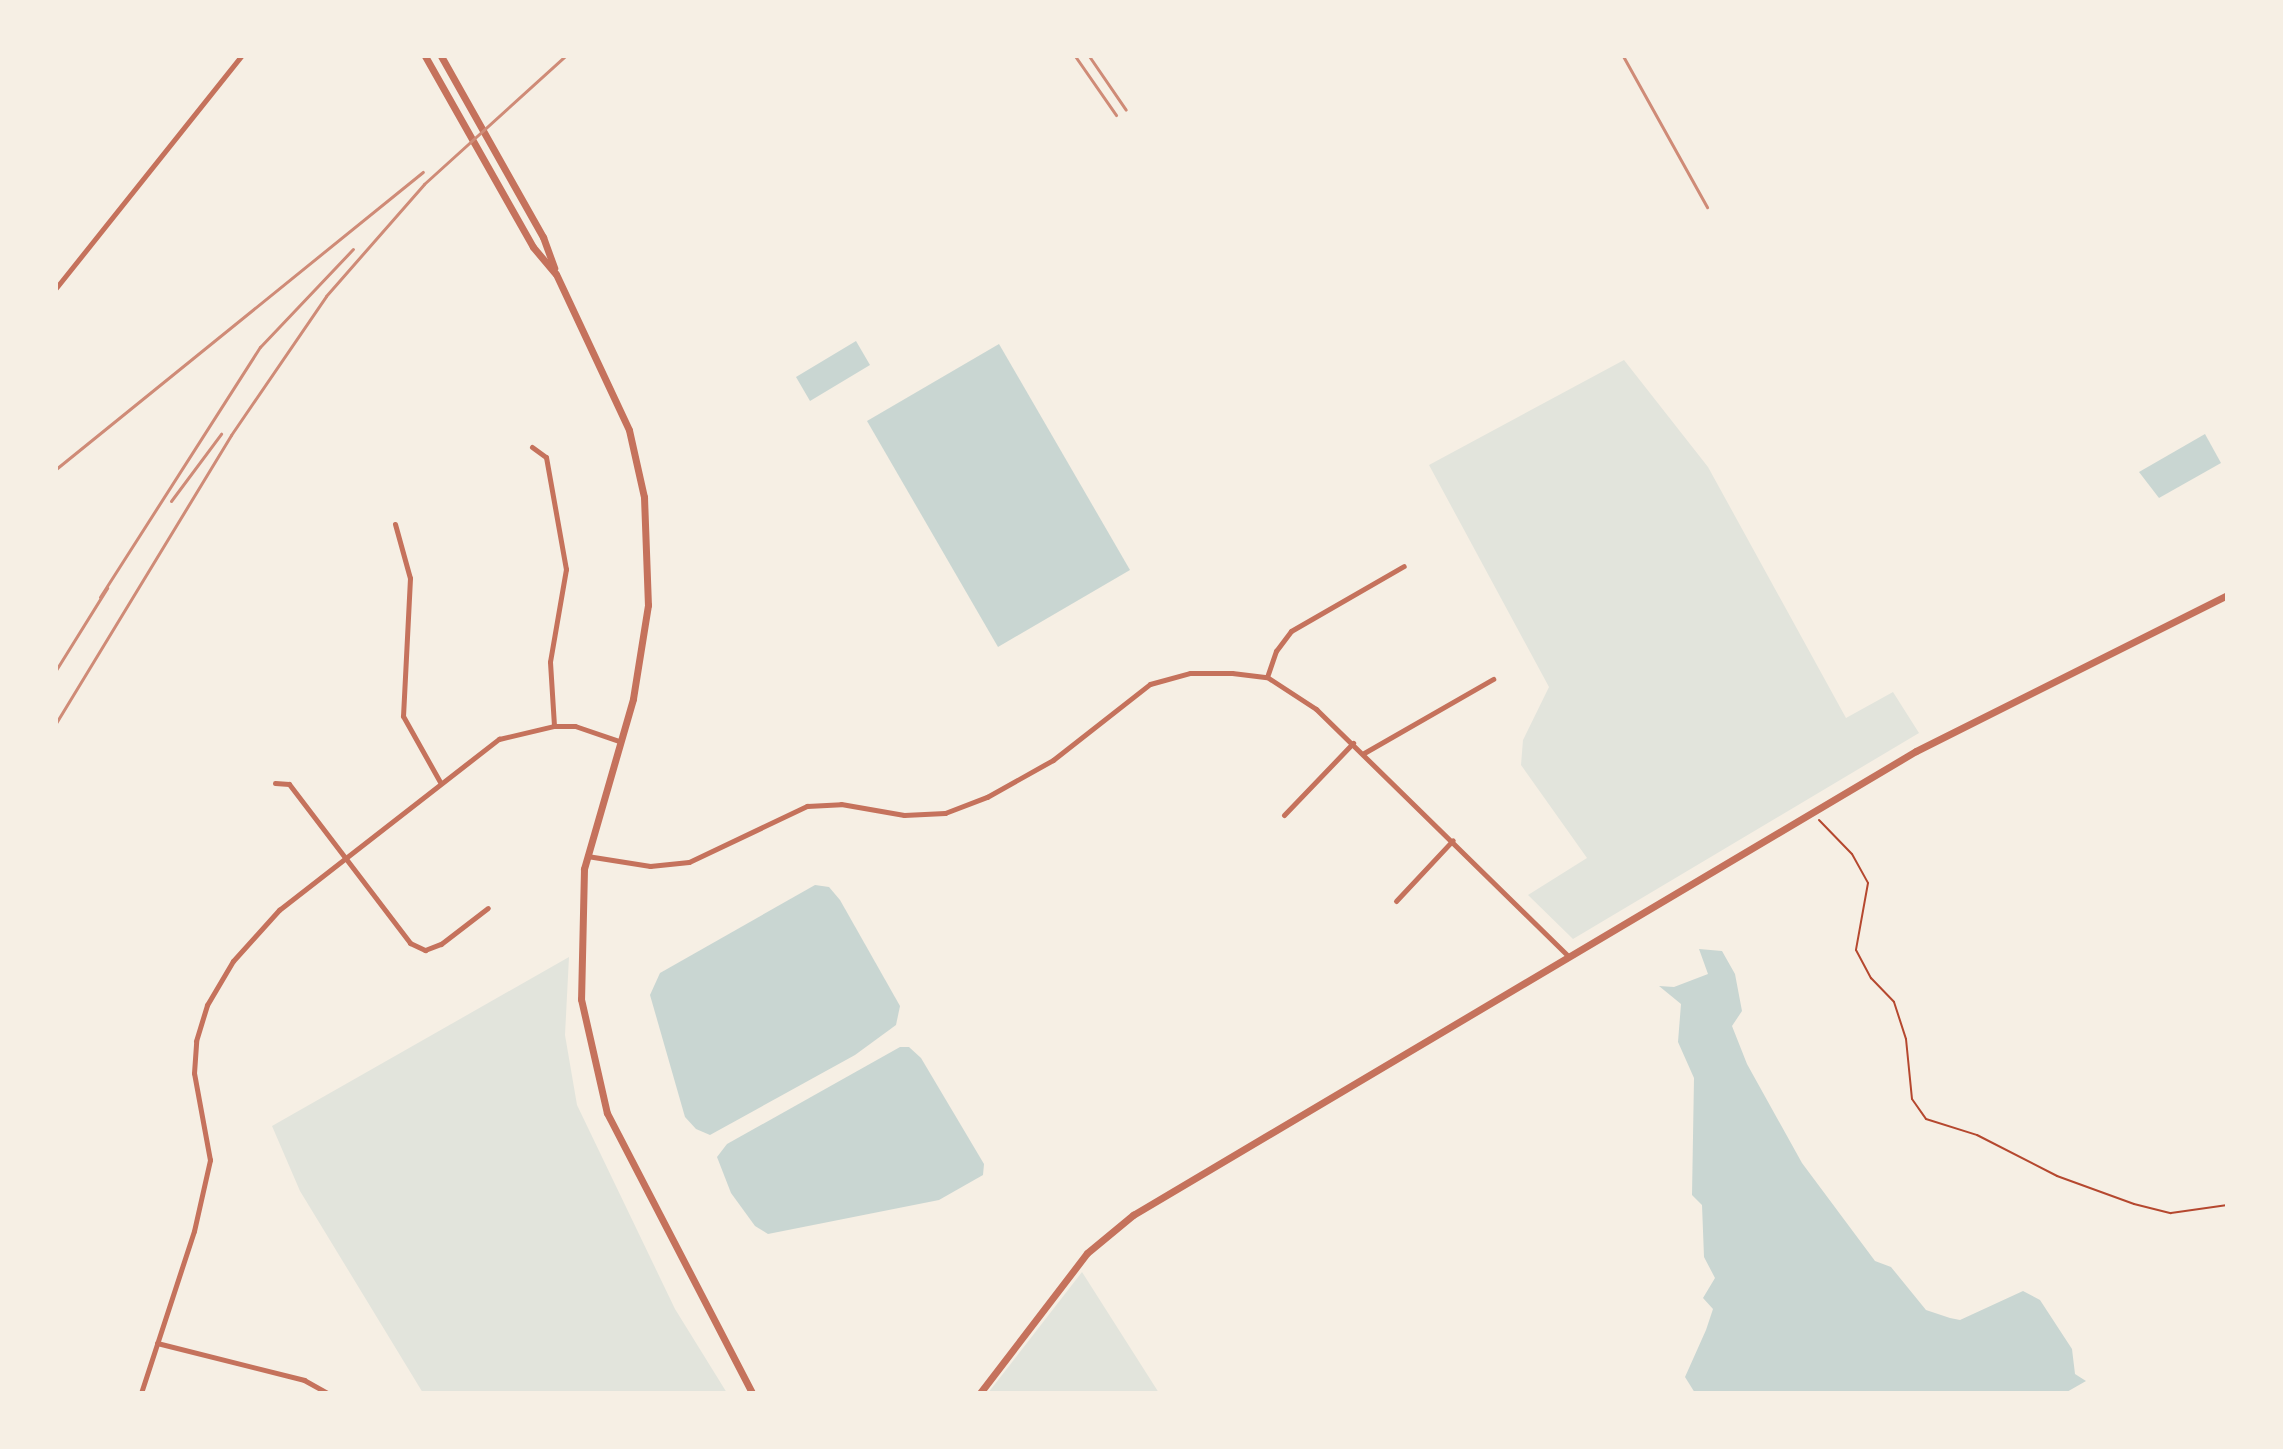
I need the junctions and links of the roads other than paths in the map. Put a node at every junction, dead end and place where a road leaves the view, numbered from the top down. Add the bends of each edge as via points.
1 (241, 56) edge
2 (425, 56) edge
3 (441, 56) edge
4 (556, 274) junction
5 (56, 288) edge
6 (532, 447) dead end
7 (395, 524) dead end
8 (1404, 566) dead end
9 (2227, 595) edge
10 (1267, 677) junction
11 (1493, 679) dead end
12 (554, 726) junction
13 (619, 741) junction
14 (1353, 743) junction
15 (1364, 753) junction
16 (440, 782) junction
17 (275, 783) dead end
18 (1284, 815) dead end
19 (1453, 840) junction
20 (587, 856) junction
21 (345, 857) junction
22 (1396, 901) dead end
23 (488, 908) dead end
24 (1569, 957) junction
25 (157, 1343) junction
26 (141, 1393) edge
27 (327, 1393) edge
28 (752, 1393) edge
29 (980, 1393) edge

1 - 5 street
2 - 4 street via 533,247
3 - 4 street via 543,237
4 - 13 street via 622,409 644,497 649,571 645,629
6 - 12 street via 546,457 566,569 550,662
7 - 16 street via 410,578 403,716
8 - 10 street via 1291,631 1272,658
9 - 24 street via 2004,705
10 - 14 street via 1304,699
10 - 20 street via 1190,673 1150,684 1053,760 987,797 945,813 807,806 689,862 650,866
11 - 15 street
12 - 13 street via 575,726
12 - 16 street via 499,739
13 - 20 street
14 - 15 street
14 - 18 street
15 - 19 street
16 - 21 street
17 - 21 street via 289,784
19 - 22 street
19 - 24 street
20 - 28 street via 579,905 581,999 607,1113
21 - 23 street via 410,943 425,950
21 - 25 street via 279,910 233,961 207,1005 194,1073 210,1160 194,1231
24 - 29 street via 1133,1215 1078,1264
25 - 26 street
25 - 27 street via 304,1380

